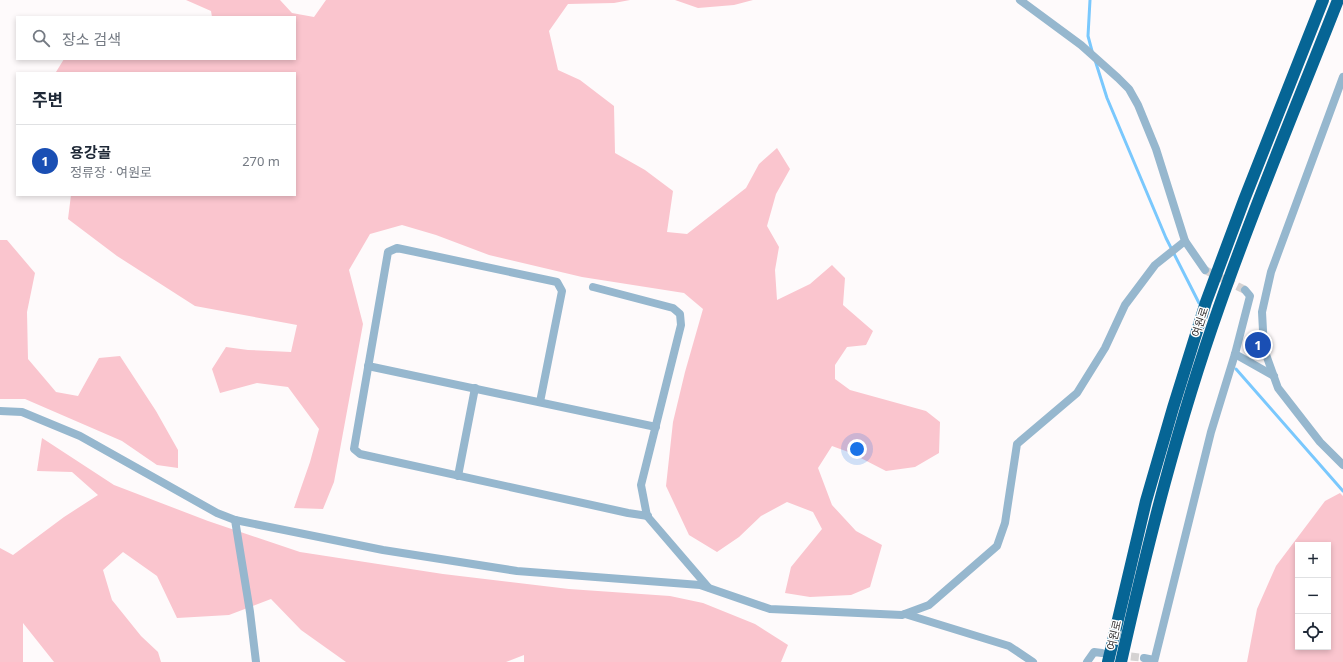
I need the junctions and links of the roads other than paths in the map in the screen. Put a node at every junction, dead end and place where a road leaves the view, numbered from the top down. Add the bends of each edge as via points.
1 (1020, 0) edge
2 (1323, 0) edge
3 (1338, 0) edge
4 (1343, 77) edge
5 (1185, 241) junction
6 (1205, 270) tunnel mouth
7 (593, 287) dead end
8 (1244, 290) dead end
9 (1235, 354) junction
10 (368, 366) junction
11 (1274, 376) junction
12 (475, 388) junction
13 (540, 402) junction
14 (0, 412) edge
15 (656, 427) junction
16 (1343, 465) edge
17 (458, 476) junction
18 (648, 516) junction
19 (235, 520) junction
20 (709, 588) junction
21 (905, 614) junction
22 (1105, 657) edge
23 (1144, 658) dead end
24 (1154, 661) edge
25 (256, 662) edge
26 (1032, 662) edge
27 (1087, 662) edge
28 (1121, 662) edge

1 - 5 street via 1081,45 1129,89 1156,149
2 - 22 highway, 여원로 via 1206,302 1146,501
3 - 28 highway, 여원로 via 1216,315 1163,489
4 - 11 street via 1271,272 1262,312 1264,349
5 - 6 street
5 - 21 street via 1155,264 1125,306 1105,348 1077,393 1017,444 1005,523 997,546 929,605
7 - 15 street via 673,308 680,314 681,325
8 - 9 street via 1250,296
9 - 11 street
9 - 24 street via 1211,432
10 - 12 street
10 - 13 street via 388,252 397,248 557,282 562,291
10 - 17 street via 354,449 360,454
11 - 16 street via 1278,388 1320,442
12 - 13 street
12 - 17 street
13 - 15 street
14 - 19 street via 22,412 80,436 217,513
15 - 18 street via 641,485
17 - 18 street
18 - 20 street
19 - 20 street via 383,550 518,571 700,584
19 - 25 street
20 - 21 street via 770,609
21 - 26 street via 1009,646
22 - 27 street via 1094,652
23 - 24 street

